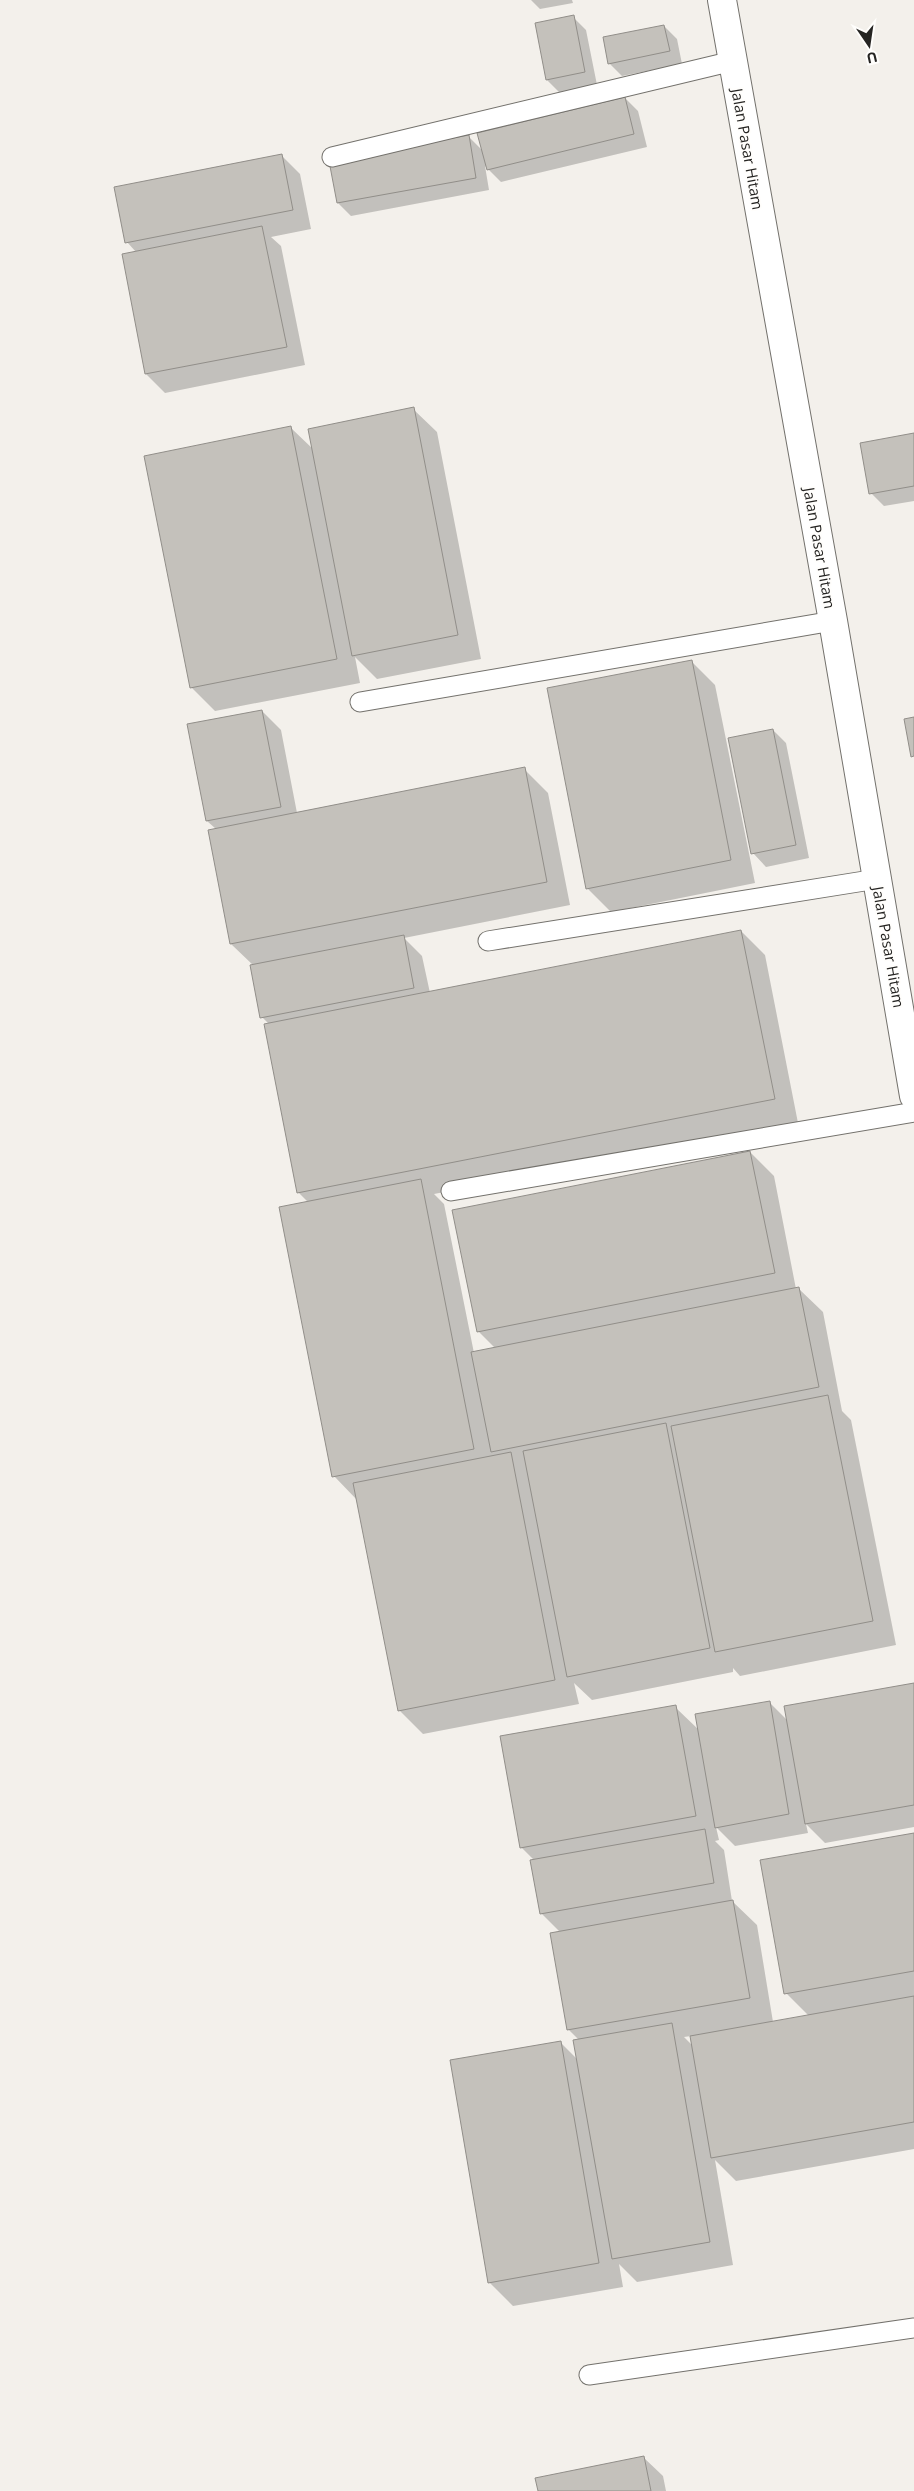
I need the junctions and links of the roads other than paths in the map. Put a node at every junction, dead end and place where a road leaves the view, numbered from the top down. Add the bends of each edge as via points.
1 (722, 0) edge
2 (733, 61) junction
3 (332, 157) dead end
4 (833, 621) junction
5 (360, 702) dead end
6 (877, 879) junction
7 (488, 941) dead end
8 (914, 1096) edge
9 (914, 1112) edge
10 (451, 1191) dead end
11 (914, 2328) edge
12 (589, 2375) dead end

1 - 2 main road, Jalan Pasar Hitam
2 - 3 lane
2 - 4 main road, Jalan Pasar Hitam
4 - 5 lane
4 - 6 main road, Jalan Pasar Hitam
6 - 7 lane
6 - 8 main road, Jalan Pasar Hitam
9 - 10 lane
11 - 12 lane

